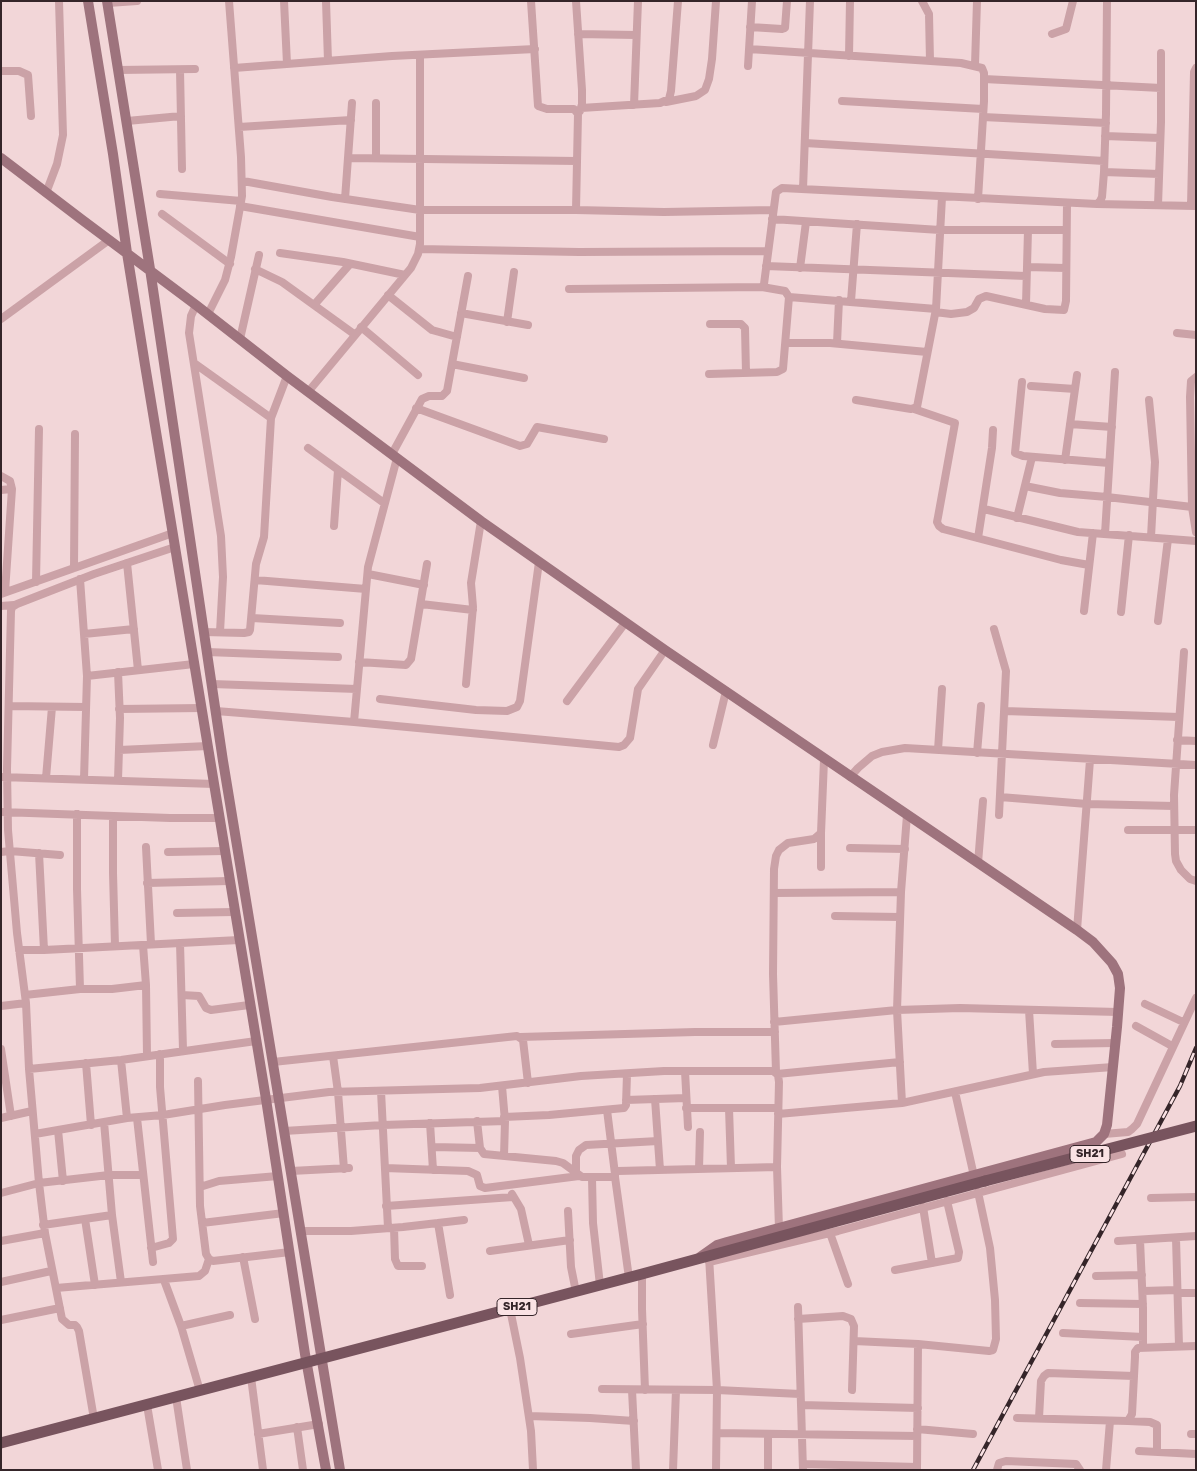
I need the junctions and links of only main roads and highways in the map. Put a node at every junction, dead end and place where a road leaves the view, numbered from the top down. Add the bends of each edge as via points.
1 (1196, 1126) edge
2 (1, 1443) edge

1 - 2 main road, SH21, bridge

